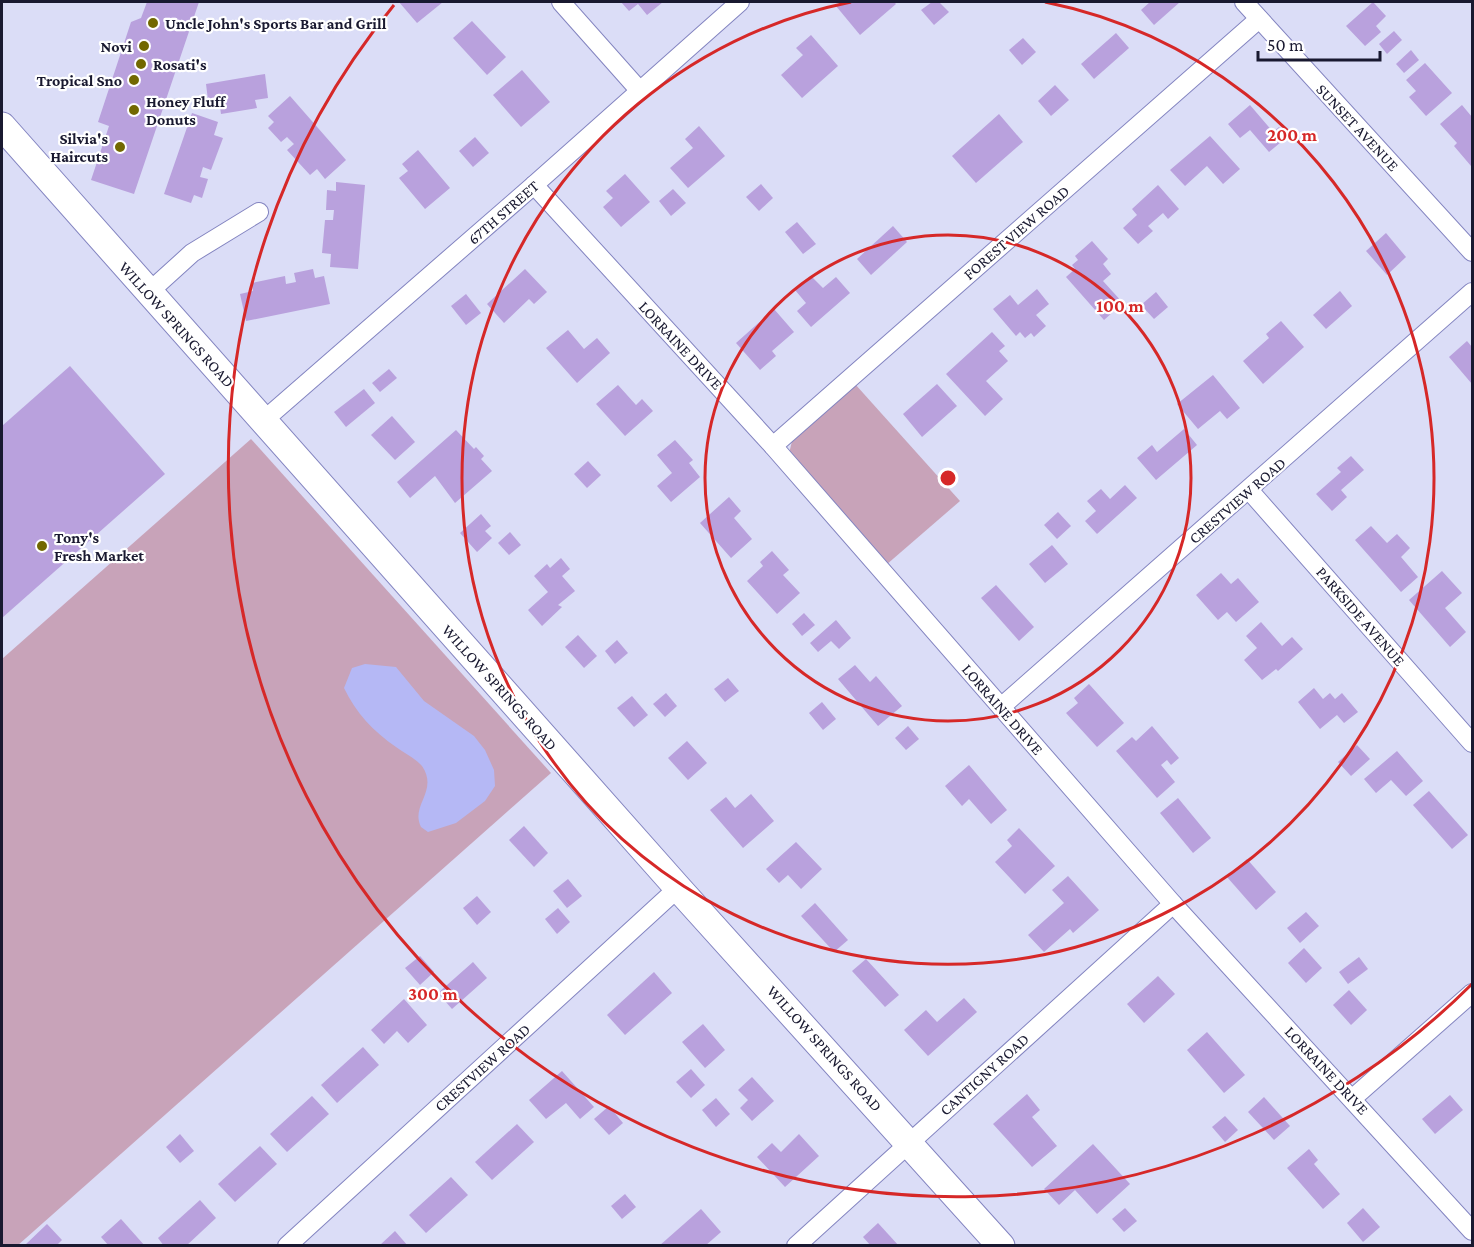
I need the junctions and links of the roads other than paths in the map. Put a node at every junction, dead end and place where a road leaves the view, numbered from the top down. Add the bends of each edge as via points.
1 (561, 2) edge
2 (740, 2) edge
3 (1244, 2) edge
4 (1259, 19) junction
5 (640, 91) junction
6 (2, 126) edge
7 (534, 185) junction
8 (260, 212) dead end
9 (1473, 252) edge
10 (149, 292) junction
11 (1473, 292) edge
12 (263, 421) junction
13 (773, 446) junction
14 (1249, 490) junction
15 (1001, 706) junction
16 (1473, 743) edge
17 (678, 888) junction
18 (1173, 904) junction
19 (1473, 993) edge
20 (1353, 1098) junction
21 (909, 1141) junction
22 (1473, 1231) edge
23 (286, 1245) edge
24 (796, 1245) edge
25 (1001, 1245) edge

1 - 5 street
2 - 5 street, 67TH STREET
3 - 4 street, SUNSET AVENUE
4 - 9 street, SUNSET AVENUE
4 - 13 street, FOREST VIEW ROAD
5 - 7 street, 67TH STREET
6 - 10 main road, WILLOW SPRINGS ROAD
7 - 12 street, 67TH STREET
7 - 13 street, LORRAINE DRIVE
8 - 10 street via 192,253
10 - 12 main road, WILLOW SPRINGS ROAD
11 - 14 street, CRESTVIEW ROAD
12 - 17 main road, WILLOW SPRINGS ROAD
13 - 15 street, LORRAINE DRIVE
14 - 15 street, CRESTVIEW ROAD
14 - 16 street, PARKSIDE AVENUE
15 - 18 street, LORRAINE DRIVE
17 - 21 main road, WILLOW SPRINGS ROAD
17 - 23 street, CRESTVIEW ROAD
18 - 20 street, LORRAINE DRIVE
18 - 21 street, CANTIGNY ROAD
19 - 20 street
20 - 22 street, LORRAINE DRIVE
21 - 24 street, CANTIGNY ROAD
21 - 25 main road, WILLOW SPRINGS ROAD

